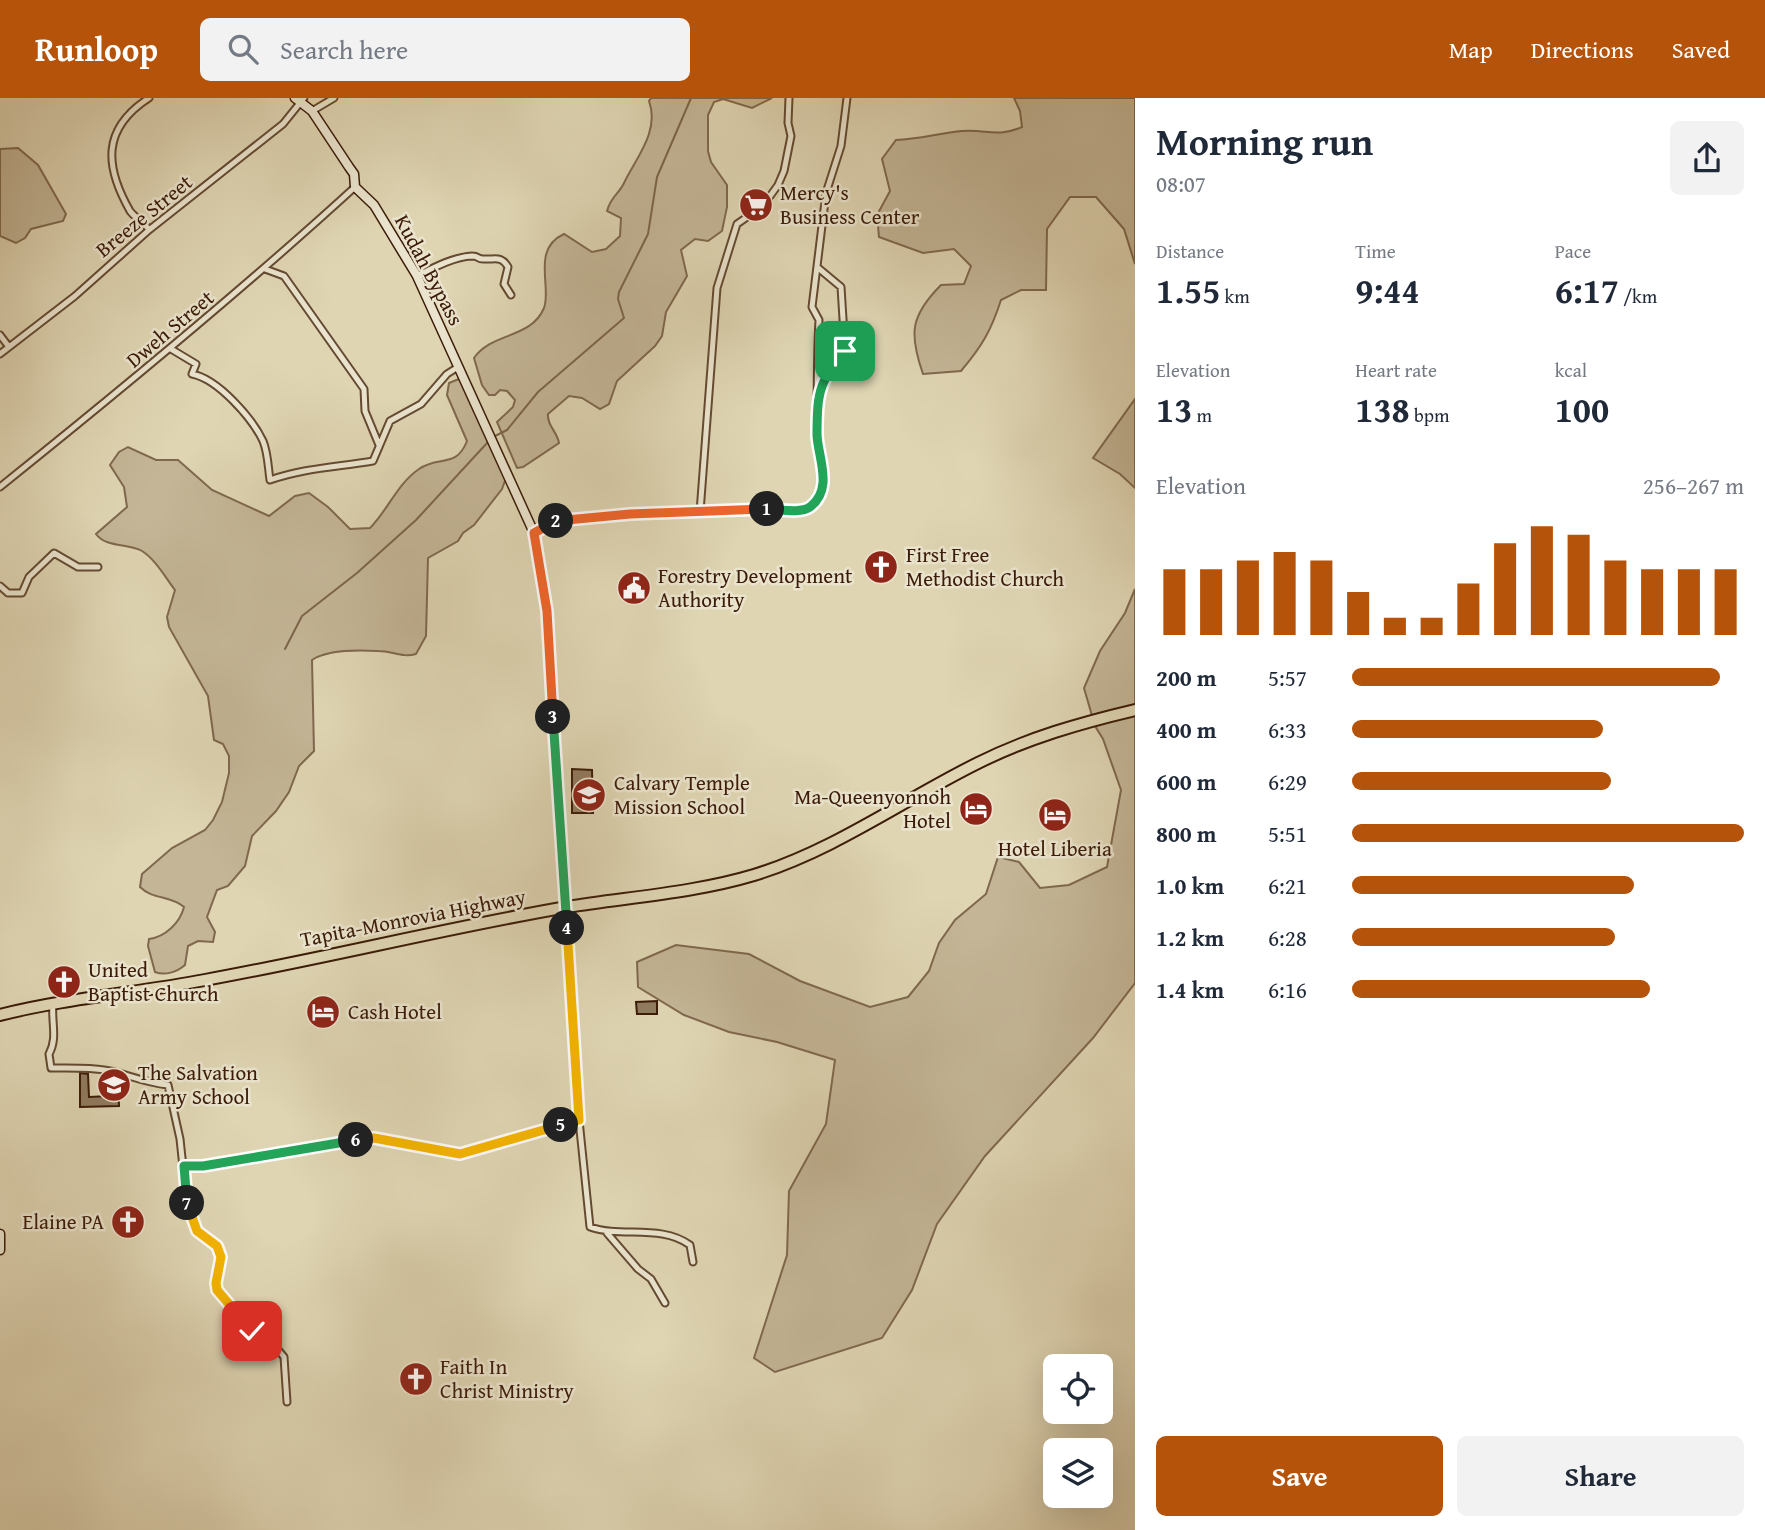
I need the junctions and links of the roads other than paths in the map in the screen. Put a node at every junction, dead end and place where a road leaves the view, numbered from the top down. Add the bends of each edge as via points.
1 (149, 98) edge
2 (334, 98) edge
3 (789, 98) edge
4 (848, 98) edge
5 (299, 100) edge
6 (312, 111) junction
7 (355, 187) junction
8 (149, 230) junction
9 (817, 267) junction
10 (265, 269) junction
11 (417, 276) junction
12 (511, 295) dead end
13 (0, 335) edge
14 (9, 347) junction
15 (171, 349) junction
16 (0, 354) edge
17 (458, 367) junction
18 (819, 397) junction
19 (379, 445) junction
20 (0, 487) edge
21 (700, 512) junction
22 (534, 533) junction
23 (98, 567) dead end
24 (0, 586) edge
25 (1135, 710) edge
26 (566, 908) junction
27 (53, 1003) junction
28 (0, 1015) edge
29 (579, 1120) junction
30 (184, 1166) junction
31 (607, 1233) junction
32 (0, 1234) edge
33 (0, 1250) edge
34 (693, 1262) dead end
35 (665, 1303) dead end
36 (287, 1402) dead end

1 - 8 street via 118,127 110,160 131,213
2 - 6 street
3 - 21 street via 791,136 784,171 763,206 737,225 717,288
4 - 9 street via 841,146 826,192
5 - 6 street, Kudah Bypass
5 - 8 street, Breeze Street via 283,124
6 - 7 street, Kudah Bypass via 354,174
7 - 10 street, Dweh Street
7 - 11 street, Kudah Bypass via 374,205
8 - 14 street, Breeze Street
9 - 18 street via 812,306 819,320
9 - 18 street via 841,287 846,340 845,351 830,367
10 - 15 street, Dweh Street
10 - 19 street via 284,276 364,388 365,411
11 - 12 street via 473,256 495,257 508,267 504,284
11 - 17 street, Kudah Bypass
13 - 14 street
14 - 16 street, Breeze Street
15 - 19 street via 196,364 192,374 218,386 255,428 263,442 270,480 316,467 373,461
15 - 20 street, Dweh Street
17 - 19 street via 421,404 390,421
17 - 22 street, Kudah Bypass
18 - 21 street via 817,436 823,480 809,508
21 - 22 street via 557,520
22 - 26 street, Kudah Bypass via 547,611
23 - 24 street via 78,567 54,554 29,577 23,593 8,593
25 - 26 highway, Tapita-Monrovia Highway via 1028,741 840,840 765,871 714,885
26 - 27 highway, Tapita-Monrovia Highway via 207,980
26 - 29 street, Kudah Bypass
27 - 28 highway, Tapita-Monrovia Highway
27 - 30 street via 51,1068 83,1068 168,1084
29 - 30 street via 460,1154 374,1138
29 - 31 street, Kudah Bypass via 590,1227
30 - 36 street via 187,1205 197,1231 217,1246 221,1257 217,1290 252,1331 284,1357
31 - 34 street via 680,1238 690,1245
31 - 35 street via 651,1279
32 - 33 street

